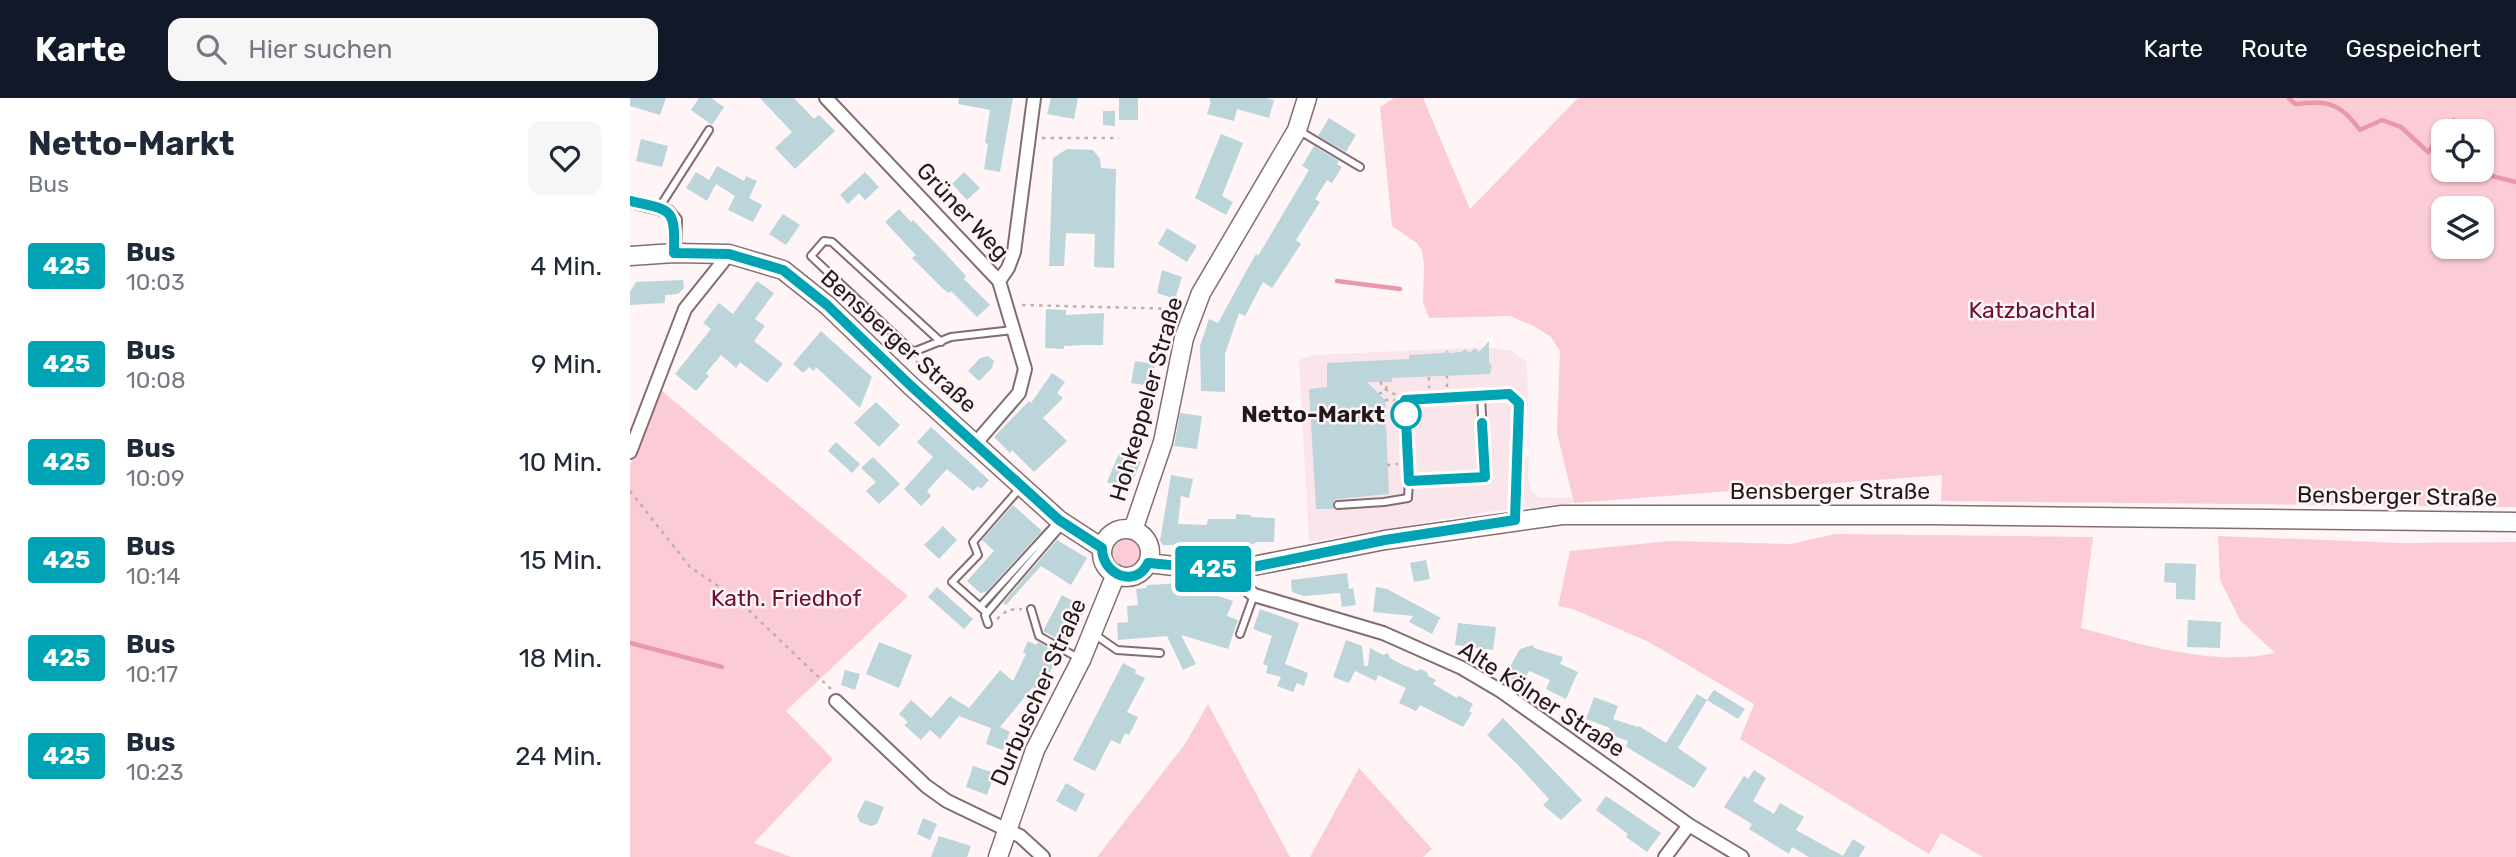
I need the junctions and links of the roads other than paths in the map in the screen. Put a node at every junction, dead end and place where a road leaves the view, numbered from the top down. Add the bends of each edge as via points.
1 (826, 98) edge
2 (1034, 98) edge
3 (1307, 98) edge
4 (709, 130) dead end
5 (1297, 130) junction
6 (1360, 167) dead end
7 (630, 201) edge
8 (659, 208) junction
9 (674, 253) junction
10 (729, 254) junction
11 (630, 256) edge
12 (999, 281) junction
13 (1015, 330) junction
14 (942, 342) junction
15 (1481, 396) junction
16 (975, 444) junction
17 (630, 452) edge
18 (1409, 481) junction
19 (1021, 486) junction
20 (1338, 505) dead end
21 (1515, 520) junction
22 (1061, 522) junction
23 (2516, 522) edge
24 (1133, 530) junction
25 (1102, 548) junction
26 (1148, 563) junction
27 (1233, 570) junction
28 (1116, 575) junction
29 (1254, 595) junction
30 (980, 607) junction
31 (1031, 609) dead end
32 (987, 612) junction
33 (988, 624) dead end
34 (1092, 633) junction
35 (1240, 634) dead end
36 (1160, 653) dead end
37 (1081, 660) junction
38 (836, 701) road end
39 (1689, 825) junction
40 (1007, 831) junction
41 (998, 857) edge
42 (1043, 857) edge
43 (1665, 857) edge
44 (1742, 857) edge

1 - 12 street, Grüner Weg
2 - 12 street via 1014,252
3 - 5 main road, Hohkeppeler Straße
4 - 8 lane
5 - 6 lane
5 - 24 main road, Hohkeppeler Straße via 1201,293 1184,338 1163,442
7 - 8 street
8 - 9 street via 674,220
9 - 10 main road, Bensberger Straße
9 - 11 main road, Bensberger Straße
10 - 16 main road, Bensberger Straße via 783,270 827,305
10 - 17 street via 685,309
12 - 13 street, Grüner Weg
13 - 14 lane
13 - 16 street, Grüner Weg via 1024,383
14 - 14 lane via 913,352 811,256 824,241 832,242
15 - 18 lane via 1405,400
15 - 18 lane via 1485,477
15 - 21 lane via 1509,394 1519,403
16 - 19 main road, Bensberger Straße
18 - 20 lane via 1408,498
19 - 22 main road, Bensberger Straße
19 - 30 lane via 973,542 978,555 952,582
21 - 23 main road, Bensberger Straße via 1619,513
21 - 27 main road, Bensberger Straße
22 - 25 main road, Bensberger Straße
22 - 30 lane
22 - 32 lane
24 - 25 main road via 1112,534
24 - 26 main road via 1148,544
25 - 28 main road via 1104,564
26 - 27 main road, Bensberger Straße
26 - 28 main road via 1138,574
27 - 29 street
28 - 34 main road, Durbuscher Straße
29 - 35 lane
29 - 39 street, Alte Kölner Straße via 1382,633 1462,668
30 - 32 lane
31 - 37 lane via 1040,636
32 - 33 lane
34 - 36 lane via 1117,650
34 - 37 main road, Durbuscher Straße
37 - 40 main road, Durbuscher Straße via 1035,750
38 - 40 street via 926,786
39 - 43 street
39 - 44 street, Alte Kölner Straße
40 - 41 main road, Durbuscher Straße
40 - 42 street via 1020,836

